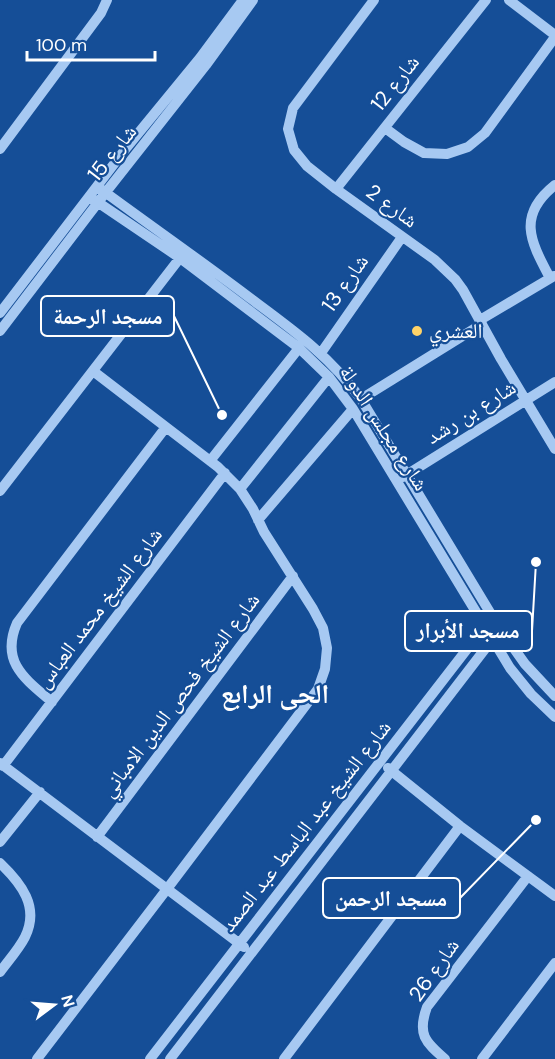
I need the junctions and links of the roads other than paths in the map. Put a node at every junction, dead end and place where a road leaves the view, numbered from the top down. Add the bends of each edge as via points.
1 (107, 0) edge
2 (243, 0) edge
3 (253, 0) edge
4 (374, 0) edge
5 (486, 0) edge
6 (509, 0) edge
7 (555, 36) edge
8 (385, 128) junction
9 (0, 149) edge
10 (555, 185) edge
11 (336, 189) junction
12 (102, 190) junction
13 (94, 200) junction
14 (402, 237) junction
15 (183, 254) junction
16 (553, 277) edge
17 (0, 313) edge
18 (481, 322) junction
19 (0, 331) edge
20 (298, 343) junction
21 (321, 352) junction
22 (93, 371) junction
23 (329, 377) junction
24 (555, 382) edge
25 (362, 399) junction
26 (525, 401) junction
27 (353, 409) junction
28 (166, 427) junction
29 (555, 450) edge
30 (210, 461) junction
31 (225, 473) junction
32 (407, 474) junction
33 (396, 481) junction
34 (240, 489) junction
35 (0, 490) edge
36 (258, 520) junction
37 (293, 576) junction
38 (492, 617) junction
39 (485, 627) junction
40 (500, 630) junction
41 (492, 639) junction
42 (5, 644) edge
43 (555, 696) edge
44 (52, 702) junction
45 (555, 717) edge
46 (380, 762) junction
47 (2, 765) edge
48 (391, 771) junction
49 (40, 792) junction
50 (460, 826) junction
51 (98, 837) junction
52 (0, 842) edge
53 (0, 863) edge
54 (528, 876) junction
55 (167, 889) junction
56 (555, 896) edge
57 (240, 944) junction
58 (252, 953) junction
59 (555, 963) edge
60 (0, 972) edge
61 (288, 1058) edge
62 (37, 1059) edge
63 (150, 1059) edge
64 (170, 1059) edge
65 (445, 1059) edge
66 (482, 1059) edge

1 - 9 street
2 - 12 street, شارع 15 via 127,147
3 - 12 street, شارع 15 via 206,65
4 - 11 street, شارع 2 via 293,108 288,129 294,150
5 - 8 street, شارع 12
6 - 7 street
7 - 8 street via 485,133 468,147 447,154 424,153
8 - 11 street, شارع 12
10 - 16 street via 544,194 531,220 535,249
11 - 14 street, شارع 2
12 - 13 street, شارع 15
12 - 15 street, شارع مجلس الدولة
13 - 15 street, شارع مجلس الدولة
13 - 17 street, شارع 15
13 - 19 street, شارع 15
14 - 18 street, شارع 2 via 455,279
14 - 21 street, شارع 13
15 - 20 street, شارع مجلس الدولة
15 - 22 street
16 - 18 street
18 - 25 street
18 - 26 street, شارع 2
20 - 21 street, شارع مجلس الدولة
20 - 23 street, شارع مجلس الدولة
20 - 30 street
21 - 25 street, شارع مجلس الدولة
22 - 28 street
22 - 35 street
23 - 27 street, شارع مجلس الدولة
23 - 34 street
24 - 26 street, شارع بن رشد
25 - 32 street, شارع مجلس الدولة
26 - 29 street, شارع 2
26 - 32 street, شارع بن رشد
27 - 33 street, شارع مجلس الدولة
27 - 36 street
28 - 30 street
28 - 42 street
30 - 31 street
31 - 34 street
31 - 44 street, شارع الشيخ محمد العباس
32 - 33 street, شارع بن رشد
32 - 38 street, شارع مجلس الدولة
33 - 39 street, شارع مجلس الدولة
34 - 36 street
36 - 37 street
37 - 51 street, شارع الشيخ فحص الدين الامباني
37 - 55 street via 323,628 326,669 318,689
38 - 39 street, شارع الشيخ عبد الباسط عبد الصمد
38 - 40 street, شارع مجلس الدولة
39 - 41 street, شارع مجلس الدولة
39 - 46 street, شارع الشيخ عبد الباسط عبد الصمد
40 - 41 street, شارع الشيخ عبد الباسط عبد الصمد
40 - 43 street, شارع مجلس الدولة
41 - 45 street, شارع مجلس الدولة via 510,668
41 - 48 street, شارع الشيخ عبد الباسط عبد الصمد
42 - 44 street via 25,678
44 - 47 street, شارع الشيخ محمد العباس
46 - 48 street
46 - 57 street, شارع الشيخ عبد الباسط عبد الصمد
47 - 49 street
48 - 50 street
48 - 58 street, شارع الشيخ عبد الباسط عبد الصمد
49 - 51 street
49 - 52 street
50 - 54 street
50 - 61 street
51 - 55 street
53 - 60 street via 16,878 28,898 30,918 26,936
54 - 56 street
54 - 65 street, شارع 26 via 428,1007 423,1034 429,1046
55 - 57 street
55 - 62 street
57 - 58 street
57 - 63 street, شارع الشيخ عبد الباسط عبد الصمد
58 - 64 street, شارع الشيخ عبد الباسط عبد الصمد
59 - 66 street

